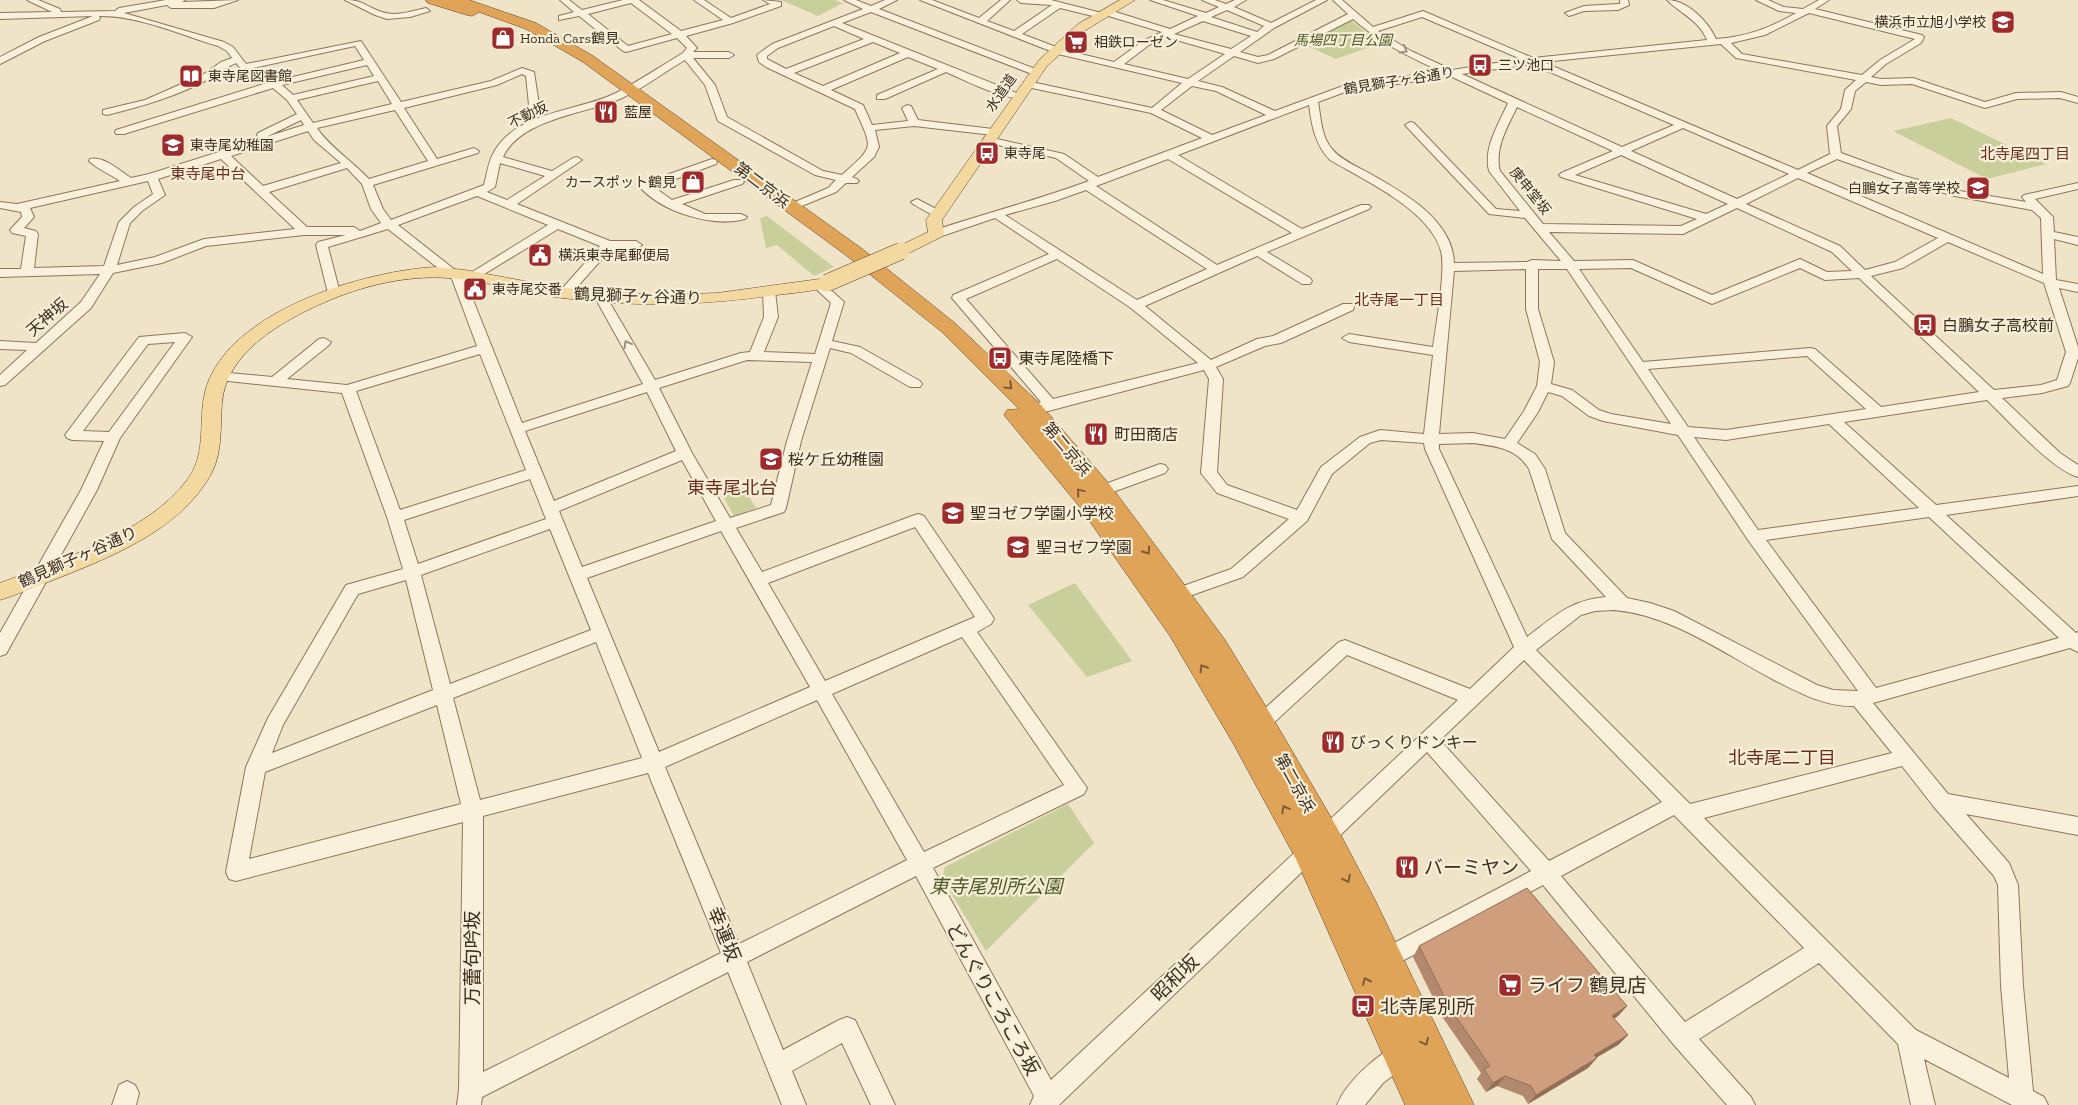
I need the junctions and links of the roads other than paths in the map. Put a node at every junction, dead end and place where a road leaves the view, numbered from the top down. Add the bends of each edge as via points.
1 (181, 0) edge
2 (234, 0) edge
3 (349, 0) edge
4 (564, 0) edge
5 (633, 0) edge
6 (698, 0) edge
7 (767, 0) edge
8 (848, 0) edge
9 (894, 0) edge
10 (924, 0) edge
11 (1006, 0) edge
12 (1021, 0) edge
13 (1129, 0) edge
14 (1154, 0) edge
15 (1206, 0) edge
16 (1242, 0) edge
17 (1323, 0) edge
18 (1337, 0) edge
19 (1624, 0) edge
20 (1671, 0) edge
21 (1760, 0) edge
22 (1800, 0) edge
23 (1825, 0) edge
24 (462, 1) edge
25 (26, 3) edge
26 (158, 5) junction
27 (1058, 5) junction
28 (430, 6) edge
29 (1227, 7) junction
30 (870, 9) junction
31 (1809, 9) junction
32 (109, 13) junction
33 (582, 13) junction
34 (1103, 13) junction
35 (1569, 13) dead end
36 (64, 14) junction
37 (0, 15) edge
38 (1353, 15) junction
39 (1205, 17) junction
40 (562, 18) dead end
41 (730, 21) junction
42 (980, 21) junction
43 (834, 23) junction
44 (1270, 26) junction
45 (1371, 30) junction
46 (1168, 33) junction
47 (1016, 34) junction
48 (679, 35) junction
49 (1258, 35) junction
50 (872, 39) junction
51 (1724, 42) junction
52 (1713, 43) junction
53 (1055, 50) junction
54 (908, 53) junction
55 (1231, 53) junction
56 (686, 55) junction
57 (729, 55) dead end
58 (237, 58) junction
59 (1530, 60) junction
60 (0, 61) edge
61 (370, 62) junction
62 (1116, 65) junction
63 (244, 67) junction
64 (946, 69) junction
65 (1035, 72) junction
66 (1451, 72) junction
67 (786, 73) junction
68 (380, 78) junction
69 (1864, 79) junction
70 (1190, 82) junction
71 (276, 84) junction
72 (1027, 84) junction
73 (823, 90) junction
74 (625, 92) junction
75 (2078, 92) edge
76 (1019, 96) junction
77 (2061, 96) junction
78 (881, 97) dead end
79 (291, 98) junction
80 (1313, 100) junction
81 (2078, 100) edge
82 (1514, 101) junction
83 (398, 106) junction
84 (907, 108) dead end
85 (1154, 111) junction
86 (107, 112) dead end
87 (527, 114) dead end
88 (1275, 114) junction
89 (302, 115) junction
90 (914, 123) junction
91 (1682, 124) junction
92 (1410, 125) dead end
93 (310, 127) junction
94 (869, 128) junction
95 (120, 132) dead end
96 (991, 136) junction
97 (1212, 139) junction
98 (246, 148) junction
99 (1622, 150) junction
100 (474, 151) dead end
101 (224, 155) junction
102 (1170, 155) junction
103 (1836, 155) junction
104 (496, 158) junction
105 (577, 160) dead end
106 (94, 161) dead end
107 (433, 161) junction
108 (712, 162) junction
109 (349, 164) junction
110 (1797, 174) junction
111 (554, 175) junction
112 (152, 177) junction
113 (846, 180) junction
114 (129, 182) junction
115 (367, 182) junction
116 (738, 182) junction
117 (859, 182) dead end
118 (1093, 184) junction
119 (2078, 186) edge
120 (262, 190) junction
121 (478, 192) junction
122 (917, 202) dead end
123 (1737, 203) junction
124 (509, 204) junction
125 (671, 204) junction
126 (1, 205) edge
127 (17, 207) junction
128 (792, 207) junction
129 (1365, 207) dead end
130 (2036, 207) junction
131 (938, 214) junction
132 (996, 214) junction
133 (1529, 215) junction
134 (741, 217) dead end
135 (1706, 218) junction
136 (390, 225) junction
137 (556, 225) junction
138 (1541, 228) junction
139 (304, 230) junction
140 (369, 232) junction
141 (936, 234) junction
142 (1304, 234) junction
143 (2049, 234) junction
144 (1948, 237) junction
145 (2078, 241) edge
146 (608, 245) junction
147 (636, 245) dead end
148 (1258, 251) junction
149 (1058, 254) junction
150 (1532, 264) junction
151 (1570, 264) junction
152 (1448, 267) junction
153 (109, 270) junction
154 (1217, 270) junction
155 (0, 273) edge
156 (27, 273) junction
157 (454, 273) junction
158 (1863, 274) junction
159 (473, 277) junction
160 (1306, 281) dead end
161 (2051, 282) junction
162 (822, 284) junction
163 (2078, 288) edge
164 (769, 291) junction
165 (334, 293) junction
166 (564, 294) junction
167 (607, 297) junction
168 (1136, 305) junction
169 (1348, 307) dead end
170 (1349, 338) dead end
171 (324, 342) dead end
172 (824, 344) junction
173 (0, 345) edge
174 (39, 347) junction
175 (484, 348) junction
176 (1440, 352) junction
177 (756, 356) junction
178 (820, 358) junction
179 (1208, 364) junction
180 (1639, 366) junction
181 (219, 376) junction
182 (0, 382) edge
183 (274, 382) junction
184 (915, 384) dead end
185 (651, 386) junction
186 (1544, 386) junction
187 (348, 389) junction
188 (1990, 395) junction
189 (1041, 407) junction
190 (1878, 412) junction
191 (1832, 419) junction
192 (517, 429) junction
193 (1683, 431) junction
194 (113, 437) junction
195 (1431, 439) junction
196 (1509, 444) junction
197 (685, 453) junction
198 (1160, 469) dead end
199 (535, 472) junction
200 (2078, 472) edge
201 (1102, 491) junction
202 (2078, 491) edge
203 (1930, 510) junction
204 (553, 515) junction
205 (395, 517) junction
206 (1301, 517) junction
207 (726, 524) junction
208 (1754, 536) junction
209 (412, 572) junction
210 (42, 574) junction
211 (578, 575) junction
212 (758, 580) junction
213 (0, 592) edge
214 (1178, 594) junction
215 (1621, 603) junction
216 (967, 630) junction
217 (601, 633) junction
218 (2076, 642) edge
219 (0, 649) edge
220 (1524, 649) junction
221 (819, 690) junction
222 (444, 696) junction
223 (1472, 697) junction
224 (1865, 697) junction
225 (1261, 723) junction
226 (1428, 740) junction
227 (1907, 757) junction
228 (654, 763) junction
229 (256, 767) junction
230 (1942, 801) junction
231 (1683, 808) junction
232 (473, 811) junction
233 (2078, 826) edge
234 (1317, 844) junction
235 (920, 864) junction
236 (1546, 873) junction
237 (1820, 950) junction
238 (733, 958) junction
239 (1385, 959) junction
240 (1682, 1037) junction
241 (1908, 1038) junction
242 (1400, 1056) junction
243 (778, 1066) junction
244 (470, 1098) edge
245 (2029, 1101) edge
246 (1045, 1102) edge
247 (794, 1105) edge
248 (883, 1105) edge
249 (1348, 1105) edge
250 (1424, 1105) edge
251 (1456, 1105) edge
252 (1743, 1105) edge
253 (1923, 1105) edge

1 - 26 street
2 - 26 street via 214,5
3 - 28 street via 383,15 399,16
4 - 33 street
5 - 33 street
5 - 48 street
6 - 41 street
7 - 41 street via 778,4
8 - 30 street
9 - 30 street
10 - 42 street
11 - 42 street
12 - 27 street
13 - 34 main road, 水道道
14 - 39 street
15 - 29 street
16 - 29 street
17 - 44 street
18 - 38 street
19 - 35 street via 1625,5 1619,7 1579,8
20 - 52 street via 1692,14 1709,32
21 - 31 street via 1782,9
22 - 31 street
23 - 31 street, 鶴見獅子ヶ谷通り
24 - 74 highway, 第二京浜 via 551,36 588,59
25 - 36 street
25 - 37 street
26 - 32 street
27 - 34 street
27 - 47 street
28 - 74 highway, 第二京浜 via 486,17 518,30
29 - 39 street
29 - 44 street
30 - 43 street
30 - 65 street
31 - 51 street, 鶴見獅子ヶ谷通り via 1764,35
31 - 69 street via 1919,39 1883,62
32 - 36 street
32 - 58 street via 221,44
32 - 60 street via 42,39
33 - 40 street
33 - 48 street via 626,49
34 - 46 street
34 - 53 main road, 水道道
36 - 37 street
38 - 45 street
38 - 55 street via 1266,58 1255,59
39 - 46 street
39 - 49 street
41 - 48 street
42 - 47 street
43 - 50 street
43 - 67 street via 764,52 762,60
44 - 49 street
45 - 59 street via 1423,14
45 -> 66 street
46 - 55 street
46 - 62 street via 1146,43
47 - 53 street
48 - 56 street via 692,48
49 - 55 street
50 - 54 street
50 - 67 street
51 - 52 street, 鶴見獅子ヶ谷通り
51 - 69 street via 1739,56
52 - 59 street, 鶴見獅子ヶ谷通り
53 - 62 street
53 - 65 main road, 水道道
54 - 64 street
54 - 73 street
55 - 70 street
56 - 57 street
56 - 74 street
56 - 113 street via 710,85 722,119 819,173
58 - 63 street
58 - 86 street via 207,76 148,102
59 - 66 street, 鶴見獅子ヶ谷通り
59 - 91 street
61 - 63 street via 358,43
61 - 68 street
61 - 71 street
62 - 70 street
63 - 71 street
64 - 76 street via 1010,96
64 - 78 street
65 - 72 main road, 水道道
66 - 80 street, 鶴見獅子ヶ谷通り via 1354,87
66 - 82 street
67 - 73 street
68 - 79 street
68 - 83 street
69 - 77 street via 1886,83 1914,81 1985,105 2016,96
69 - 103 street via 1850,90 1846,109 1832,126
70 - 85 street
70 - 88 street via 1219,89
71 - 79 street
71 - 95 street
72 - 76 main road, 水道道
72 - 85 street
73 - 94 street via 861,106
74 - 104 street, 不動坂 via 530,127 510,139
74 - 108 highway, 第二京浜
74 - 128 highway, 第二京浜
75 - 77 street
76 - 96 main road, 水道道
77 - 81 street
79 - 89 street
80 - 88 street, 鶴見獅子ヶ谷通り
80 - 152 street via 1324,148 1428,221 1447,252
82 - 99 street
82 - 133 street, 庚申堂坂 via 1494,149 1492,165
83 - 87 street via 489,85 522,71 531,74 534,104
83 - 93 street
83 - 107 street
84 - 90 street
85 - 97 street
88 - 97 street, 鶴見獅子ヶ谷通り
89 - 93 street
89 - 98 street via 266,132
90 - 94 street
90 - 96 street
91 - 99 street
91 - 110 street
92 - 133 street via 1493,212
93 - 98 street
93 - 109 street
94 - 113 street via 874,147
96 - 118 street via 1060,156
96 - 131 main road, 水道道
97 - 102 street, 鶴見獅子ヶ谷通り
98 - 101 street
99 - 123 street
99 - 135 street via 1565,175
100 - 107 street
101 - 112 street
101 - 120 street
102 - 118 street, 鶴見獅子ヶ谷通り
102 - 142 street
103 - 110 street
103 - 130 street via 1900,178 1960,194
104 - 111 street
104 - 121 street, 不動坂 via 489,187
105 - 111 street
106 - 114 street
107 - 115 street
108 - 116 highway, 第二京浜
108 - 125 street via 645,186
109 - 115 street
109 - 120 street
110 - 123 street
110 - 144 street
111 - 124 street
112 - 114 street
112 - 153 street, 天神坂 via 159,195 125,222
113 - 117 street
113 - 128 street via 832,190
114 - 127 street
115 - 136 street via 377,209
116 - 125 street
234 -> 116 highway, 第二京浜 via 1178,629 1087,500 1023,424 970,368 881,288
118 - 132 street, 鶴見獅子ヶ谷通り
118 - 154 street
119 - 130 street via 2028,197
120 - 139 street
121 - 124 street
121 - 136 street
122 - 131 street
123 - 135 street
123 - 158 street via 1831,246
124 - 137 street
125 - 134 street via 703,218
126 - 127 street
127 - 156 street via 26,210 28,217 16,230 32,234
128 -> 189 highway, 第二京浜 via 949,328
129 - 142 street
130 - 143 street via 2047,217
131 - 141 main road, 水道道 via 934,220
132 - 141 street, 鶴見獅子ヶ谷通り
132 - 149 street
133 - 138 street, 庚申堂坂
135 - 138 street via 1683,230
136 - 140 street
136 - 157 street
137 - 146 street
137 - 159 street
138 - 151 street, 庚申堂坂
139 - 140 street
139 - 153 street via 204,243 158,260
140 - 165 street via 322,245
141 - 162 main road, 鶴見獅子ヶ谷通り, bridge
142 - 148 street
143 - 145 street
143 - 161 street
144 - 158 street via 1899,265
144 - 161 street
146 - 147 street
146 - 166 street
148 - 154 street
148 - 160 street
149 - 168 street
149 - 189 street via 958,298
150 - 151 street
150 - 152 street
150 - 186 street via 1532,309 1547,362
151 - 158 street via 1633,264 1712,300 1800,263 1825,276
151 - 180 street, 庚申堂坂
152 - 176 street
153 - 156 street
153 - 174 street, 天神坂 via 86,305
154 - 168 street
155 - 156 street
157 - 159 main road, 鶴見獅子ヶ谷通り
157 - 165 main road, 鶴見獅子ヶ谷通り via 404,276 356,285
157 - 175 street, 幸運坂
158 - 188 street
159 - 166 main road, 鶴見獅子ヶ谷通り
161 - 163 street
161 - 188 street via 2073,352 2063,383 2042,389
162 - 164 main road, 鶴見獅子ヶ谷通り
162 - 172 street via 838,302
164 - 167 main road, 鶴見獅子ヶ谷通り via 686,301
164 - 177 street via 771,317
165 - 181 main road, 鶴見獅子ヶ谷通り via 299,309 268,329 238,352
166 - 167 main road, 鶴見獅子ヶ谷通り
185 -> 167 street, どんぐりころころ坂 via 604,303
168 - 179 street
169 - 179 street via 1276,340 1262,342
170 - 176 street
171 - 183 street
172 - 178 street
172 - 184 street via 855,350
173 - 174 street
174 - 182 street, 天神坂
175 - 187 street
175 - 192 street, 幸運坂
176 - 195 street
177 - 178 street
177 - 185 street via 746,356
178 - 207 street via 794,441 778,508
179 - 189 street
179 - 206 street via 1216,379 1209,473 1222,488
180 - 190 street via 1810,352
180 - 193 street, 庚申堂坂
181 - 183 street
181 - 210 main road, 鶴見獅子ヶ谷通り via 215,388 209,460 192,487 162,516 135,533
183 - 187 street
185 - 192 street
185 - 197 street, どんぐりころころ坂
186 - 193 street via 1567,393 1594,413 1608,418
186 - 196 street
187 - 205 street, 万蕾句吟坂
188 - 190 street
188 - 200 street via 2055,456
189 - 201 highway, 第二京浜
190 - 191 street
191 - 193 street via 1726,435
191 - 203 street
192 - 199 street, 幸運坂
193 - 208 street, 庚申堂坂
194 - 194 street via 72,435 144,340 185,337
194 - 210 street via 89,490
195 - 196 street via 1473,438
195 - 206 street via 1380,435 1365,440 1326,471
195 - 220 street via 1436,458
196 - 215 street via 1530,458 1537,469 1558,535
197 - 204 street
197 - 207 street, どんぐりころころ坂
198 - 201 street
199 - 204 street, 幸運坂
199 - 205 street
201 -> 214 highway, 第二京浜
202 - 203 street
203 - 208 street
203 - 218 street
204 - 209 street
204 - 211 street, 幸運坂
205 - 209 street, 万蕾句吟坂
206 - 214 street via 1237,573
207 - 211 street
207 - 212 street, どんぐりころころ坂
208 - 224 street, 庚申堂坂
209 - 222 street, 万蕾句吟坂
209 - 229 street via 352,589 274,723
210 - 213 main road, 鶴見獅子ヶ谷通り
210 - 219 street
211 - 217 street, 幸運坂
212 - 216 street via 918,520 985,619
212 - 221 street, どんぐりころころ坂
214 - 225 highway, 第二京浜
215 - 220 street, 昭和坂 via 1575,610
215 - 224 street, 昭和坂 via 1665,614 1820,694 1845,700
216 - 221 street via 965,628
216 - 235 street via 1077,788
217 - 222 street
217 - 228 street, 幸運坂
218 - 224 street, 昭和坂
220 - 223 street, 昭和坂
220 - 231 street
221 - 228 street
221 - 235 street, どんぐりころころ坂
222 - 229 street
222 - 232 street, 万蕾句吟坂
223 - 225 street via 1345,647
223 - 226 street, 昭和坂
224 - 227 street, 庚申堂坂
225 - 234 highway, 第二京浜
226 - 234 street, 昭和坂
226 - 236 street
227 - 230 street
227 - 231 street
228 - 232 street
228 - 238 street, 幸運坂
229 - 232 street via 236,872
230 - 233 street
230 - 245 street via 2002,870 2008,885 2012,986
231 - 236 street
231 - 237 street
232 - 244 street, 万蕾句吟坂
234 -> 239 highway, 第二京浜 via 1364,911
242 -> 234 highway, 第二京浜
234 - 246 street, 昭和坂
235 - 238 street
235 - 246 street, どんぐりころころ坂
236 - 239 street
236 - 240 street
237 - 240 street
237 - 241 street
238 - 243 street, 幸運坂
238 - 244 street
239 -> 251 highway, 第二京浜
240 - 252 street
241 - 245 street
241 - 253 street
242 - 249 street via 1375,1075
242 - 250 highway, 第二京浜
243 - 247 street, 幸運坂
243 - 248 street via 847,1028

